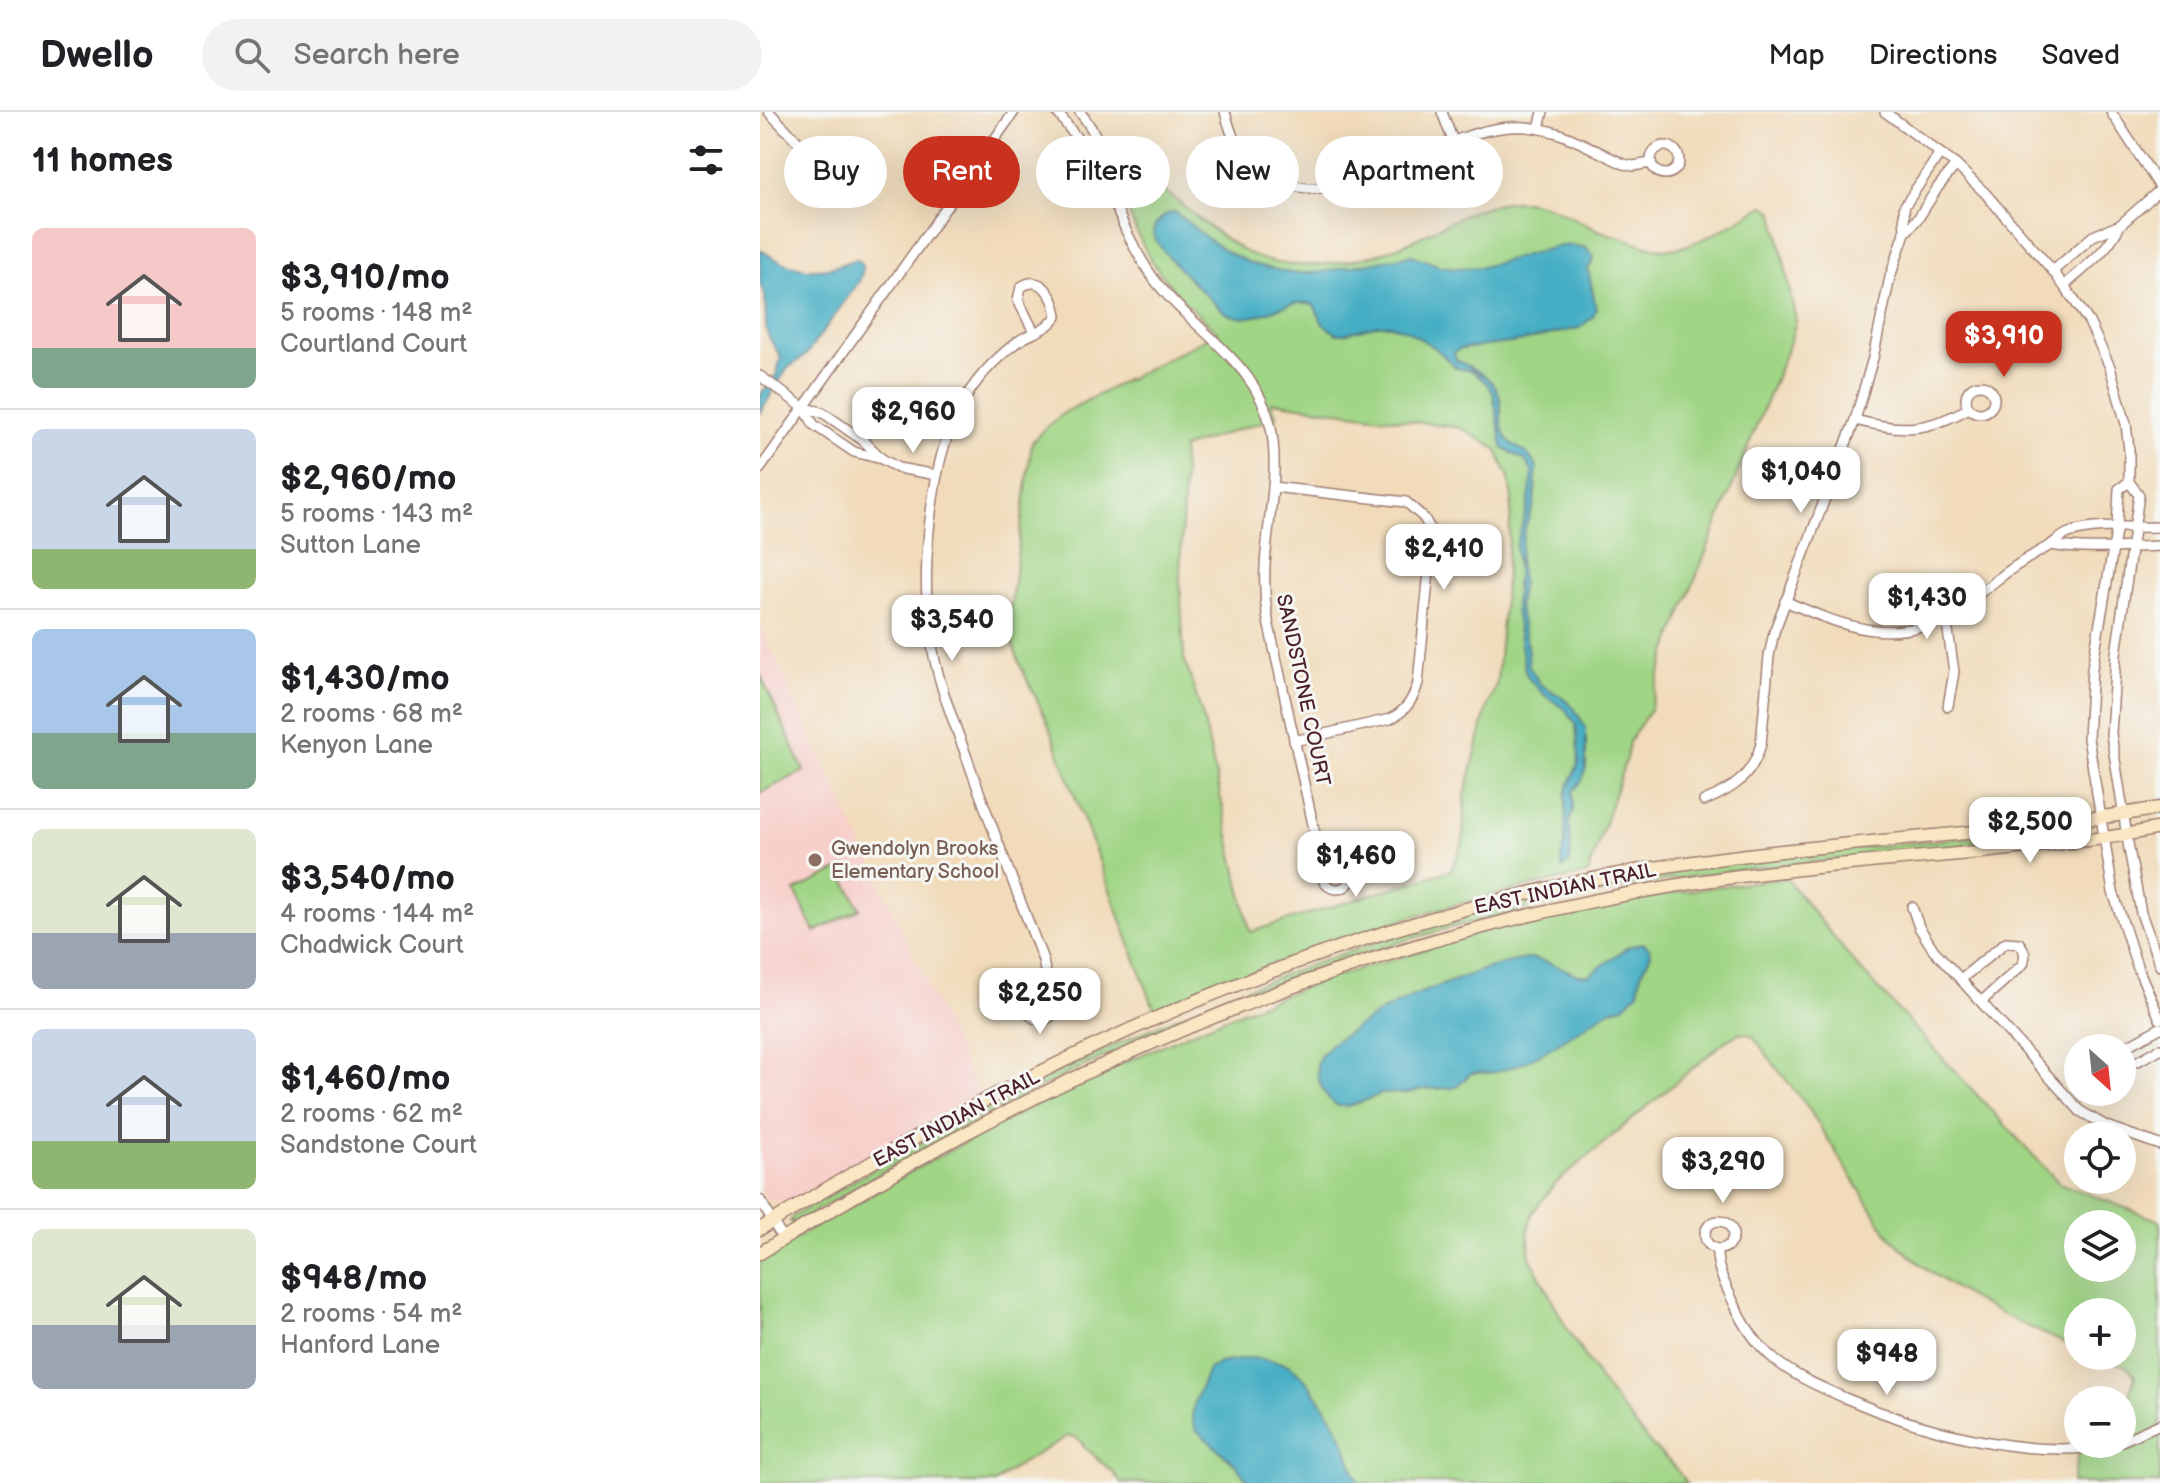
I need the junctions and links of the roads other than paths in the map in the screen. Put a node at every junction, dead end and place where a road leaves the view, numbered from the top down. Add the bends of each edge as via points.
1 (769, 112) edge
2 (1014, 112) edge
3 (1057, 112) edge
4 (1080, 112) edge
5 (1225, 112) edge
6 (1442, 112) edge
7 (1543, 112) edge
8 (1885, 112) edge
9 (2111, 112) edge
10 (1539, 128) junction
11 (792, 136) edge
12 (1075, 136) edge
13 (1094, 136) edge
14 (1451, 136) edge
15 (1466, 136) edge
16 (1940, 153) junction
17 (1651, 163) dead end
18 (1956, 165) junction
19 (1315, 187) edge
20 (2160, 189) edge
21 (1117, 208) edge
22 (2120, 225) junction
23 (1905, 233) junction
24 (2053, 271) junction
25 (2064, 286) junction
26 (1034, 332) junction
27 (762, 378) edge
28 (804, 408) junction
29 (1969, 408) dead end
30 (1855, 420) junction
31 (882, 459) junction
32 (760, 469) edge
33 (937, 475) junction
34 (2129, 482) junction
35 (1273, 487) junction
36 (2117, 526) junction
37 (2160, 527) edge
38 (2136, 528) junction
39 (2051, 545) junction
40 (2160, 546) edge
41 (2133, 547) junction
42 (2112, 549) junction
43 (1785, 601) junction
44 (1946, 617) junction
45 (1948, 706) dead end
46 (1294, 741) junction
47 (1704, 801) dead end
48 (2160, 808) edge
49 (2124, 814) junction
50 (2101, 818) junction
51 (2160, 828) edge
52 (2127, 835) junction
53 (2105, 838) junction
54 (1329, 862) dead end
55 (1912, 907) dead end
56 (2160, 966) edge
57 (1961, 979) junction
58 (1042, 990) dead end
59 (1982, 1001) junction
60 (2160, 1019) edge
61 (2160, 1028) edge
62 (2136, 1041) edge
63 (2160, 1049) edge
64 (2136, 1062) edge
65 (2064, 1094) edge
66 (2075, 1106) edge
67 (2160, 1145) edge
68 (760, 1200) edge
69 (772, 1221) junction
70 (760, 1229) edge
71 (760, 1237) edge
72 (783, 1239) junction
73 (1717, 1249) dead end
74 (763, 1251) edge
75 (2160, 1424) edge
76 (2136, 1435) edge
77 (2064, 1448) edge

1 - 11 street
2 - 28 street
3 - 12 street, SANDSTONE COURT
4 - 13 street, SANDSTONE COURT
5 - 19 street via 1245,160 1274,180
6 - 14 street
7 - 10 street
8 - 16 street
9 - 20 street
10 - 15 street via 1492,129
10 - 17 street via 1624,164
16 - 18 street
16 - 23 street via 1904,207
18 - 23 street
18 - 24 street
20 - 22 street
21 - 35 street, SANDSTONE COURT via 1149,272 1257,390 1273,444
22 - 24 street via 2093,236
22 - 25 street via 2102,253
23 - 30 street
24 - 25 street
25 - 34 street via 2089,322 2115,380 2126,424
26 - 26 street via 1057,315 1037,282 1021,287 1018,300
26 - 33 street via 995,362 966,397
27 - 28 street
28 - 31 street via 822,412
28 - 31 street via 814,425 844,447
28 - 32 street
29 - 30 street via 1947,420 1902,429
30 - 43 street
31 - 33 street via 898,468
33 - 58 street via 926,559 935,663 1043,960
34 - 36 street via 2119,489
34 - 38 street via 2139,495
35 - 46 street, SANDSTONE COURT via 1265,599
35 - 46 street via 1406,502 1424,518 1432,540 1414,697 1390,719
36 - 38 street
36 - 39 street via 2072,532
36 - 42 street
37 - 38 street
38 - 41 street
39 - 42 street
39 - 44 street
40 - 41 street
41 - 42 street
41 - 49 street via 2116,654 2111,734
42 - 50 street via 2089,688 2088,738
43 - 44 street via 1829,620 1876,631
43 - 47 street via 1771,644 1757,756 1733,788
44 - 45 street via 1954,672
46 - 54 street, SANDSTONE COURT via 1316,838
48 - 49 main road, EAST INDIAN TRAIL
49 - 50 main road, EAST INDIAN TRAIL
49 - 52 street
50 - 53 street
50 - 69 main road, EAST INDIAN TRAIL via 1687,863 1543,890 1399,928 1255,977 1104,1042 934,1127
51 - 52 main road, EAST INDIAN TRAIL
52 - 53 main road, EAST INDIAN TRAIL
52 - 56 street via 2141,913
53 - 60 street via 2119,915
53 - 72 main road, EAST INDIAN TRAIL via 1683,884 1539,912 1394,951 1256,999 1090,1071 932,1152
55 - 57 street via 1925,937
57 - 59 street
57 - 59 street via 2006,942 2019,943 2023,964
59 - 65 street
61 - 62 street
63 - 64 street
66 - 67 street via 2090,1119
68 - 69 street
69 - 70 main road, EAST INDIAN TRAIL
69 - 72 street
71 - 74 street
72 - 74 main road, EAST INDIAN TRAIL
73 - 77 street via 1721,1274 1744,1323 1774,1359 1799,1376 1928,1428 1978,1440
75 - 76 street

